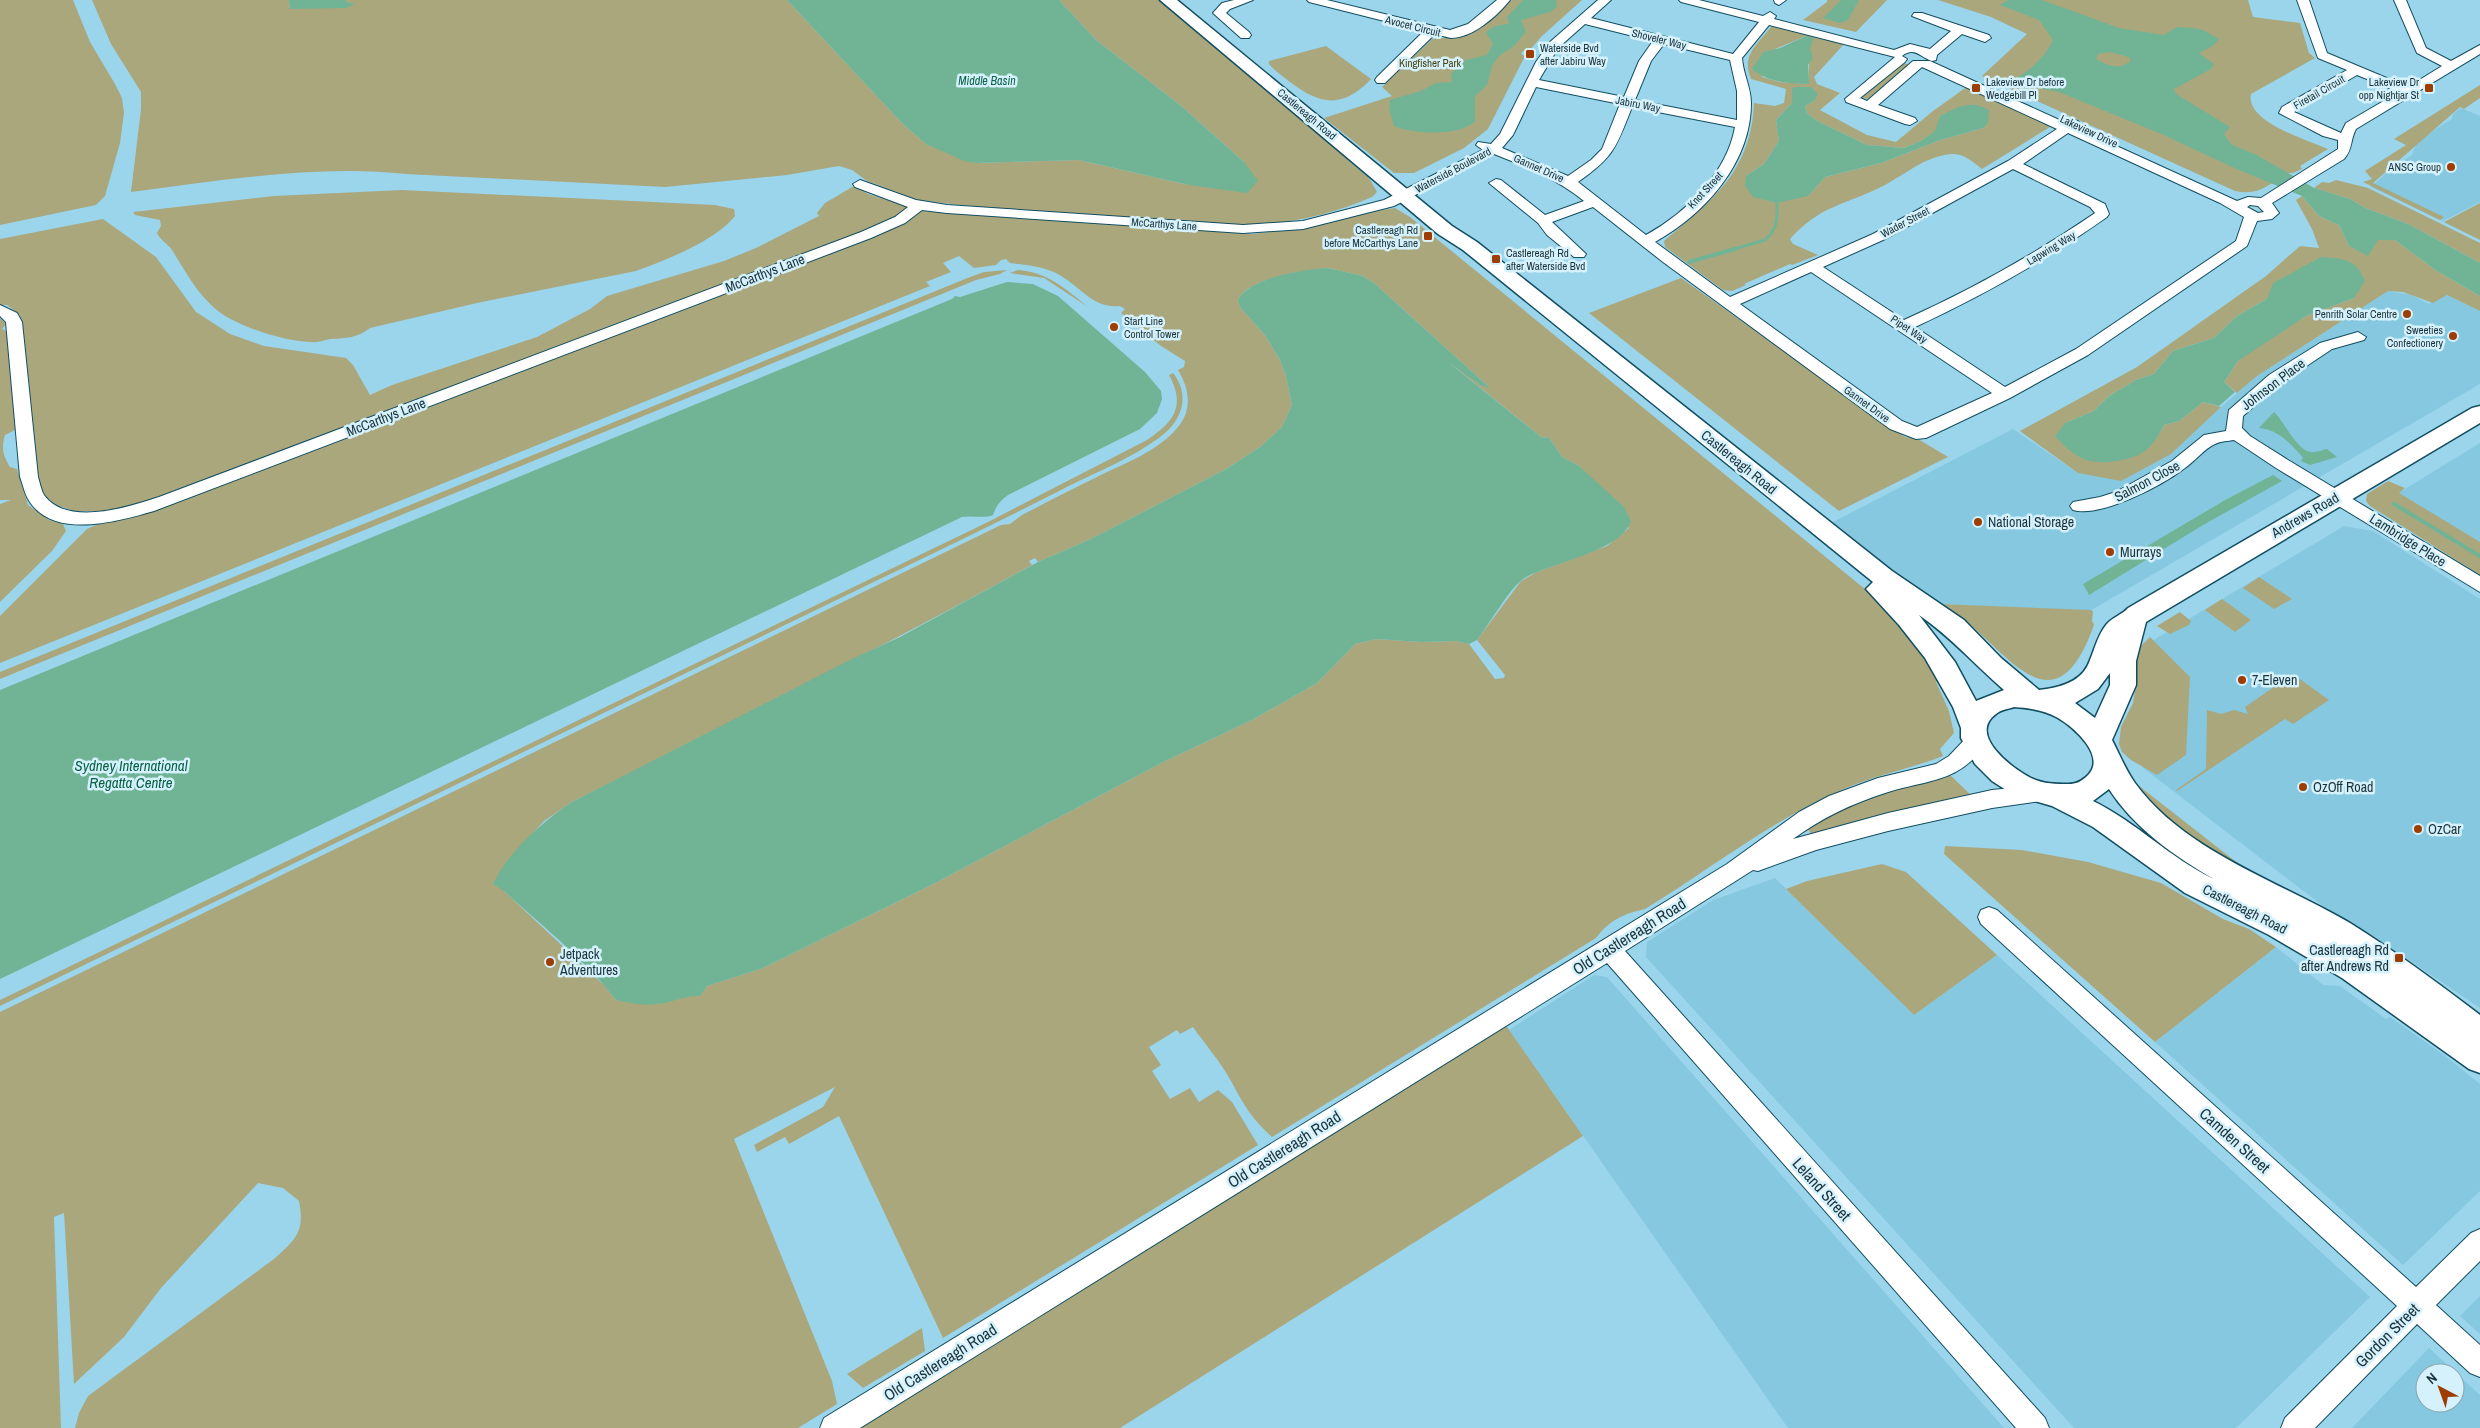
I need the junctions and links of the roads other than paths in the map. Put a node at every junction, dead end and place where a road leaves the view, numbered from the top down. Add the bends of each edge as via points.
1 (1168, 0) edge
2 (1247, 0) edge
3 (1313, 0) edge
4 (1504, 0) edge
5 (1592, 0) edge
6 (1605, 0) edge
7 (1685, 0) edge
8 (2303, 0) edge
9 (2400, 0) edge
10 (1703, 1) edge
11 (1918, 16) dead end
12 (1769, 18) junction
13 (1583, 20) junction
14 (1939, 23) junction
15 (1960, 30) junction
16 (1431, 31) junction
17 (1245, 35) dead end
18 (1986, 38) dead end
19 (1660, 40) junction
20 (2480, 49) edge
21 (1903, 53) junction
22 (1736, 58) junction
23 (1926, 60) junction
24 (2452, 66) junction
25 (2356, 70) junction
26 (1401, 77) dead end
27 (1533, 83) junction
28 (2409, 92) junction
29 (1628, 102) junction
30 (1869, 106) junction
31 (1910, 121) dead end
32 (1743, 125) junction
33 (2070, 125) junction
34 (2344, 138) junction
35 (1488, 147) junction
36 (2013, 164) junction
37 (1568, 182) junction
38 (1496, 183) dead end
39 (860, 184) dead end
40 (1400, 192) junction
41 (1594, 202) junction
42 (919, 205) junction
43 (2247, 208) junction
44 (1543, 220) junction
45 (1445, 230) junction
46 (1645, 241) junction
47 (1579, 254) dead end
48 (1814, 266) junction
49 (1729, 303) junction
50 (0, 310) edge
51 (1905, 326) junction
52 (2358, 337) dead end
53 (2004, 394) junction
54 (2480, 413) edge
55 (2236, 434) junction
56 (2336, 497) junction
57 (2079, 506) dead end
58 (2480, 585) edge
59 (2132, 621) junction
60 (2036, 699) junction
61 (1975, 734) junction
62 (2102, 750) junction
63 (2050, 795) junction
64 (1735, 871) junction
65 (1990, 917) dead end
66 (1609, 949) junction
67 (2480, 1034) edge
68 (2480, 1058) edge
69 (2480, 1242) edge
70 (2416, 1305) junction
71 (2480, 1364) edge
72 (834, 1428) edge
73 (2035, 1428) edge
74 (2295, 1428) edge

1 - 40 main road, Castlereagh Road
2 - 17 street via 1215,12
3 - 16 street, Avocet Circuit
4 - 16 street, Avocet Circuit via 1464,32
5 - 35 street, Waterside Boulevard via 1536,54
6 - 13 street, Waterside Boulevard
7 - 10 street
8 - 25 street via 2319,52
9 - 24 street via 2421,50
10 - 12 street
11 - 14 street
12 - 21 street
12 - 22 street
13 - 19 street, Shoveler Way
13 - 27 street, Waterside Boulevard via 1554,45
14 - 15 street
14 - 21 street
15 - 18 street
15 - 23 street
16 - 26 street via 1384,77
19 - 22 street, Shoveler Way
19 - 29 street via 1645,61
20 - 24 street
21 - 23 street, Lakeview Drive
21 - 30 street via 1851,99
22 - 32 street, Knot Street via 1744,88
23 - 30 street
23 - 33 street, Lakeview Drive
24 - 28 street
25 - 28 street
25 - 34 street, Firetail Circuit via 2286,112 2293,118
27 - 29 street, Jabiru Way
27 - 35 street, Waterside Boulevard via 1506,135
28 - 34 street via 2351,126
29 - 32 street, Jabiru Way
29 - 37 street via 1608,150 1590,168
30 - 31 street
32 - 46 street, Knot Street via 1734,154 1718,179 1695,203 1656,236
33 - 36 street, Wader Street
33 - 43 street, Lakeview Drive
34 - 43 street via 2346,146 2342,153 2264,204 2272,211 2271,215 2261,217
35 - 37 street, Gannet Drive via 1536,165
35 - 40 street, Waterside Boulevard
36 - 48 street, Wader Street via 1878,237
36 - 51 street, Lapwing Way via 2095,204 2102,214 1966,298
37 - 41 street, Gannet Drive
38 - 44 street
39 - 42 street, McCarthys Lane
40 - 42 street, McCarthys Lane via 1389,203 1303,224 1243,229
40 - 45 main road, Castlereagh Road
41 - 44 street
41 - 46 street, Gannet Drive
42 - 50 street, McCarthys Lane via 892,224 866,235 157,504 104,517 59,515 42,507 36,499 29,477 14,322 8,312
43 - 53 street, Gannet Drive via 2242,243 2082,352
44 - 47 street via 1552,232
45 - 60 main road, Castlereagh Road via 1470,246 1883,577 1955,627 1992,665
45 - 61 main road, Castlereagh Road via 1461,251 1886,596 1944,663 1965,704
46 - 49 street, Gannet Drive
48 - 49 street, Wader Street
48 - 51 street, Pipet Way
49 - 53 street, Gannet Drive via 1905,430 1926,432
51 - 53 street, Pipet Way
52 - 55 street, Johnson Place via 2326,346 2255,394 2233,417
54 - 56 main road, Andrews Road
55 - 56 street
55 - 57 street, Salmon Close via 2204,442 2178,466 2122,496
56 - 58 street, Lambridge Place
56 - 59 main road, Andrews Road via 2137,615
59 - 60 main road, Andrews Road via 2116,630 2108,643 2101,667 2090,682 2062,697
59 - 62 main road via 2123,661 2123,685
60 - 61 main road via 1998,699 1978,715
60 - 62 main road via 2074,715
61 - 63 main road via 1988,763 1999,773 2012,782
61 - 64 street, Old Castlereagh Road via 1956,762 1941,771 1885,784 1836,802 1806,818
62 - 63 main road via 2104,776 2094,787 2078,794
62 - 67 main road, Castlereagh Road via 2116,780 2141,811 2188,851 2358,945 2405,976
63 - 64 street, Old Castlereagh Road via 1992,799 1888,822 1814,840
63 - 68 main road, Castlereagh Road via 2103,819 2195,884 2280,926 2353,968
64 - 66 street, Old Castlereagh Road
65 - 70 street, Camden Street
66 - 72 street, Old Castlereagh Road
66 - 73 street, Leland Street
69 - 70 street, Gordon Street
70 - 71 street, Camden Street
70 - 74 street, Gordon Street

